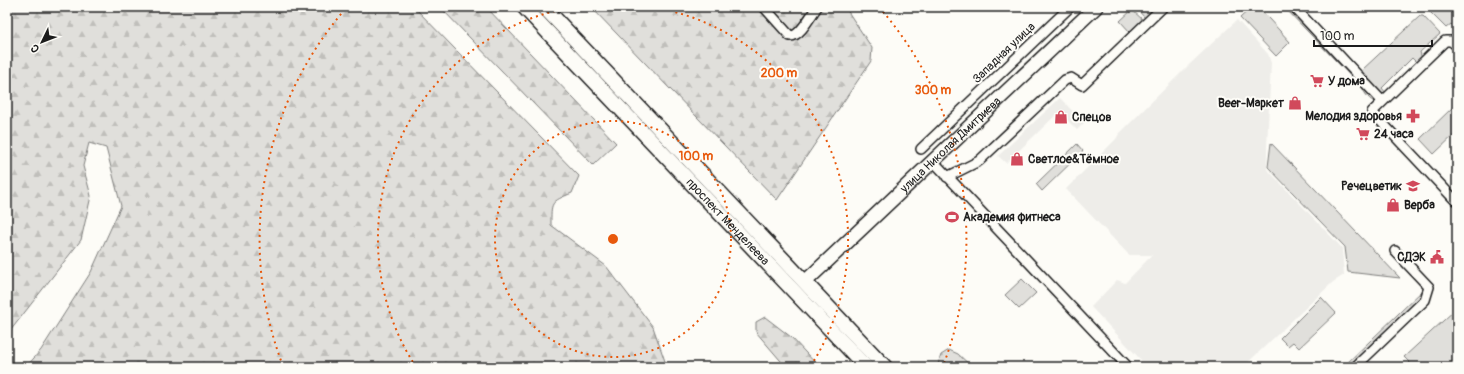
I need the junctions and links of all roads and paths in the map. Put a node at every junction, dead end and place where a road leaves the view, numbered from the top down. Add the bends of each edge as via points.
1 (524, 7) edge
2 (544, 7) edge
3 (764, 7) edge
4 (817, 7) edge
5 (1070, 7) edge
6 (1096, 7) edge
7 (1163, 7) edge
8 (1294, 7) edge
9 (1457, 46) edge
10 (1382, 101) junction
11 (921, 149) dead end
12 (933, 161) junction
13 (947, 177) junction
14 (1457, 198) edge
15 (1395, 251) dead end
16 (804, 282) junction
17 (866, 367) edge
18 (885, 367) edge
19 (1128, 367) edge
20 (1355, 367) edge

1 - 17 main road, проспект Менделеева
2 - 16 main road, проспект Менделеева
3 - 4 street via 790,36 799,33
5 - 11 street, Западная улица
6 - 12 main road, улица Николая Дмитриева
7 - 13 street via 1082,85 1071,78 1065,80 979,161
8 - 10 street
9 - 10 street via 1451,41 1445,41
10 - 14 street via 1372,112 1455,200
12 - 13 street
12 - 16 main road, улица Николая Дмитриева
13 - 19 street
15 - 20 street via 1429,287 1425,300
16 - 18 main road, проспект Менделеева

